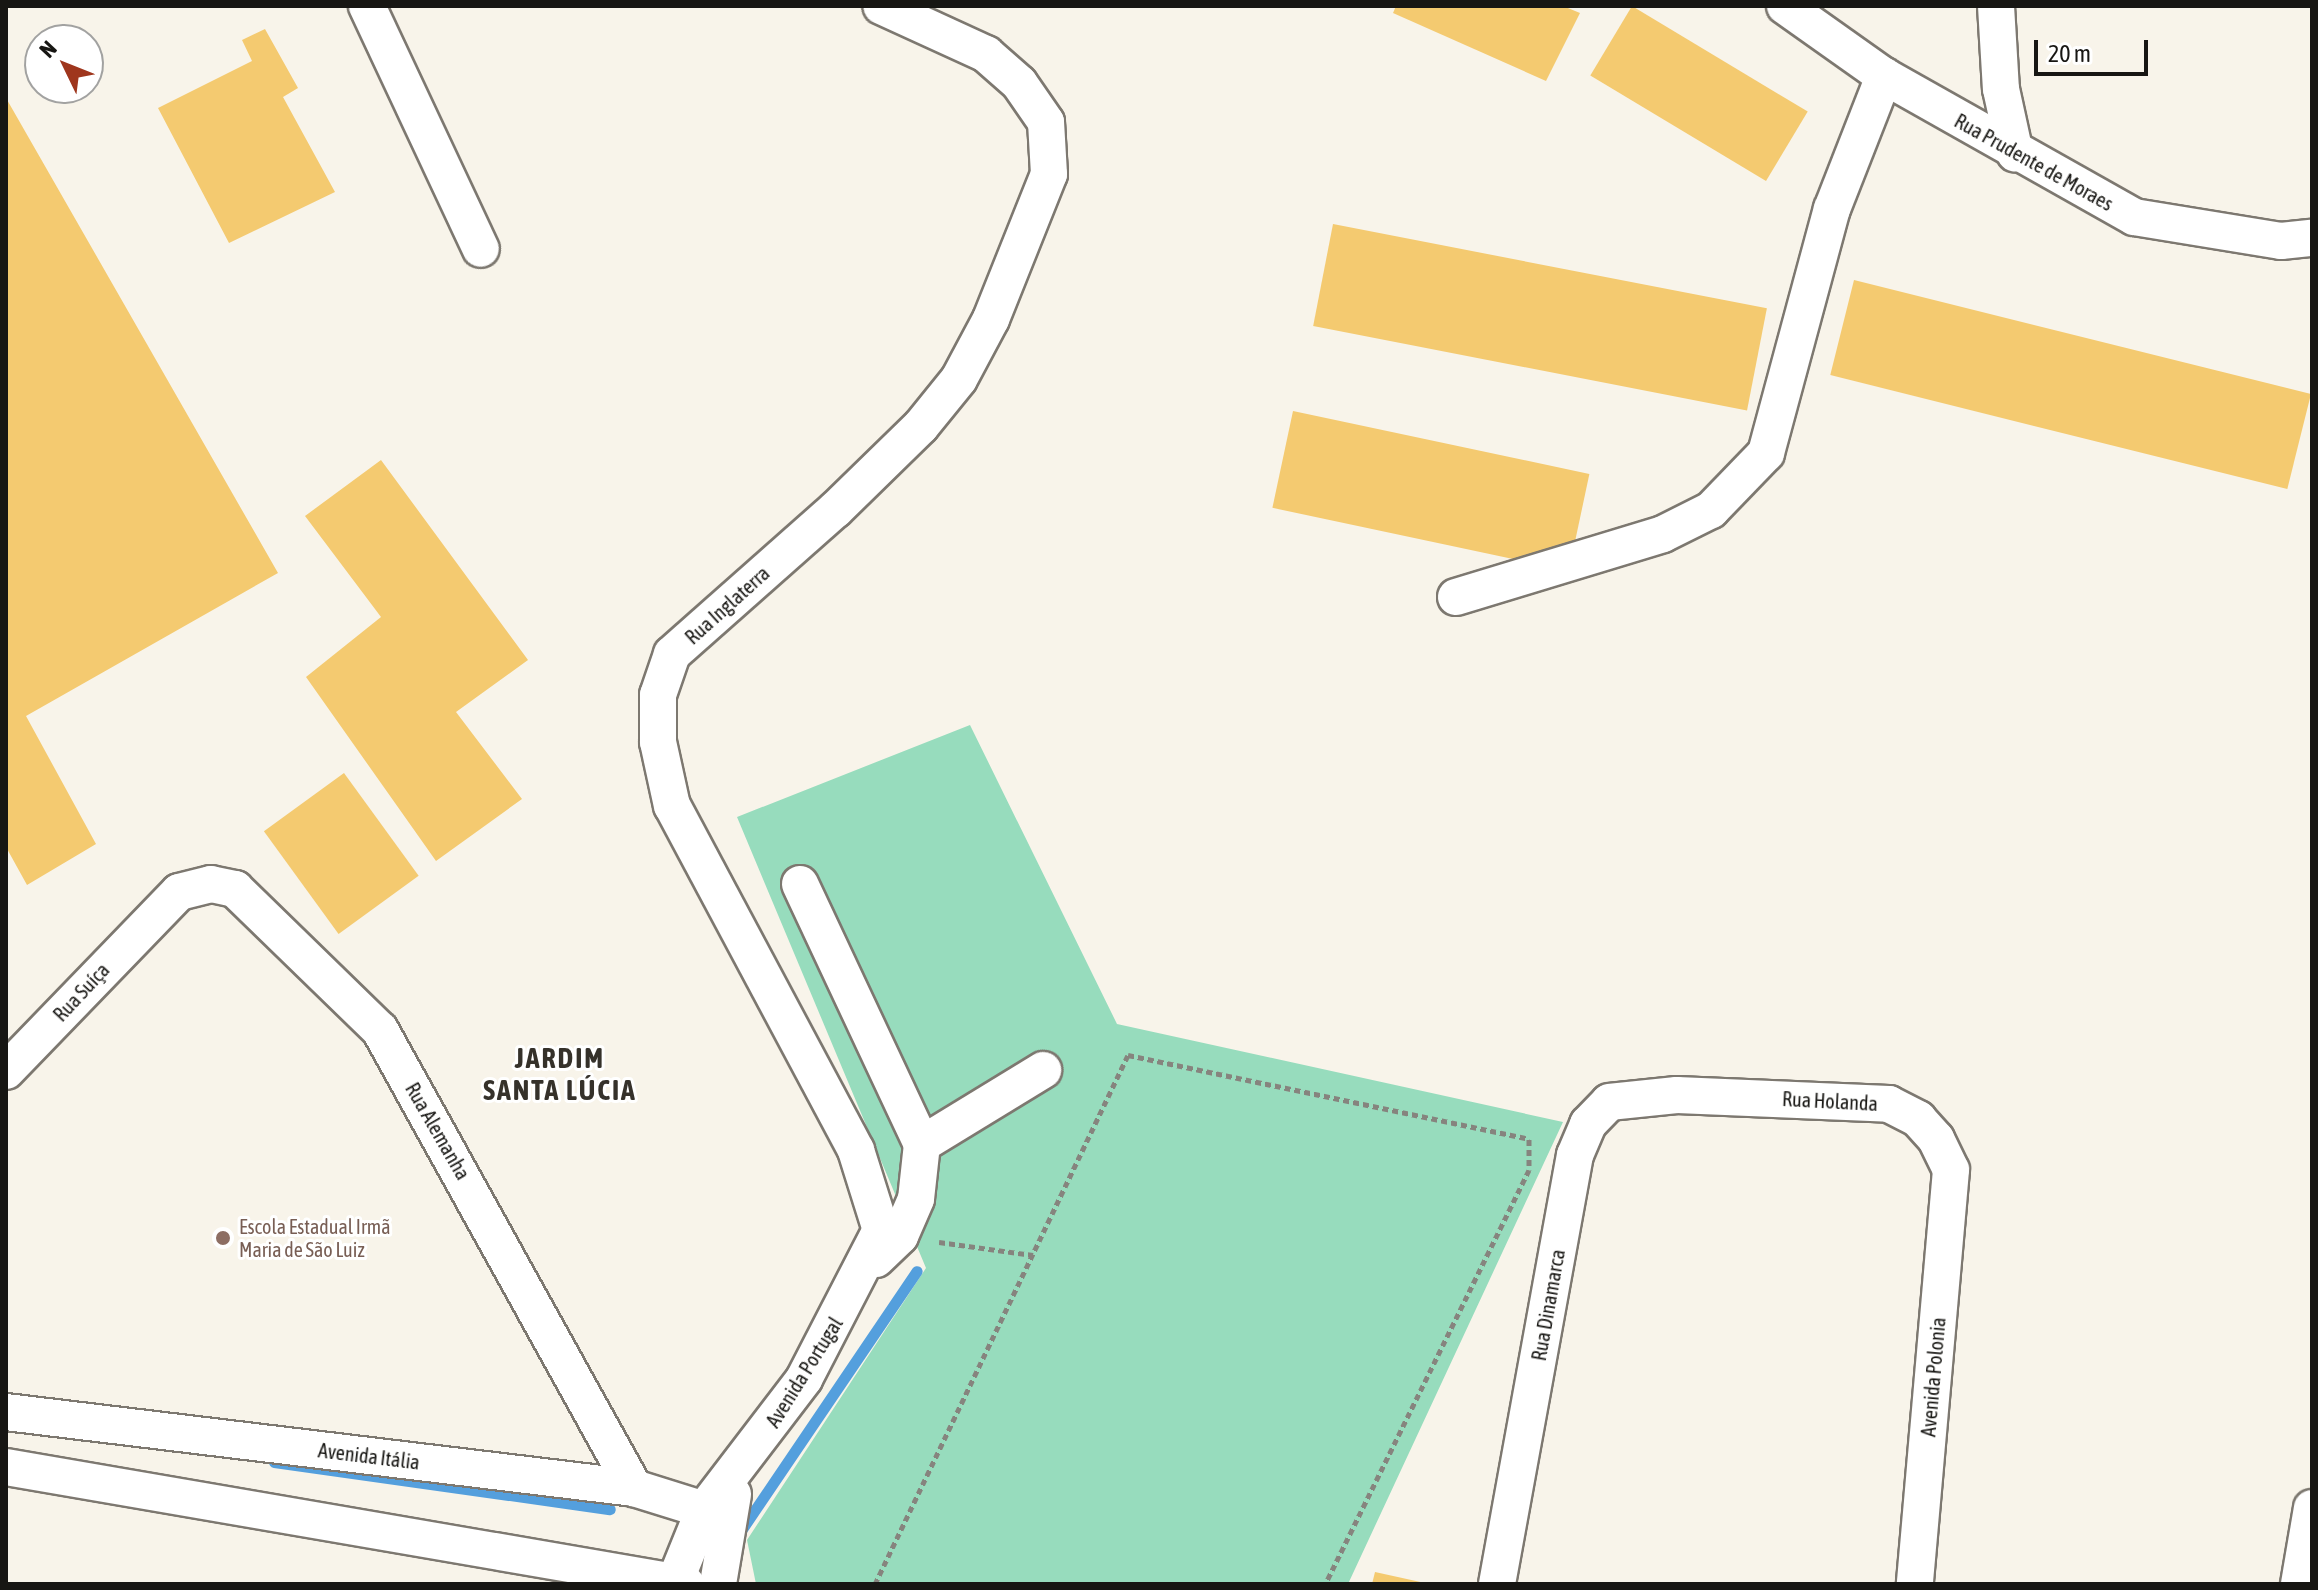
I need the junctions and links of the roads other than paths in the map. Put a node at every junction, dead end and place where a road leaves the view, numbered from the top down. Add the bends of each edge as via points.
1 (367, 6) edge
2 (881, 6) edge
3 (1785, 6) edge
4 (1996, 6) edge
5 (1884, 76) junction
6 (2015, 153) junction
7 (2312, 238) edge
8 (481, 249) dead end
9 (1456, 597) dead end
10 (800, 884) dead end
11 (155, 912) joint
12 (1043, 1070) dead end
13 (6, 1071) edge
14 (1677, 1095) joint
15 (922, 1144) junction
16 (1951, 1170) joint
17 (867, 1268) junction
18 (6, 1412) edge
19 (6, 1467) edge
20 (634, 1488) junction
21 (716, 1514) junction
22 (2310, 1528) edge
23 (678, 1583) edge
24 (718, 1584) edge
25 (1497, 1584) edge
26 (1915, 1584) edge
27 (2299, 1584) edge

1 - 8 street
2 - 17 street, Rua Inglaterra via 986,54 1019,83 1046,122 1049,174 991,319 959,379 921,426 835,510 672,654 658,695 658,742 672,806 856,1150 875,1202 881,1230
3 - 5 street, Rua Prudente de Moraes
4 - 6 street via 2001,89
5 - 6 street, Rua Prudente de Moraes
5 - 9 street via 1832,209 1766,453 1711,510 1663,534
6 - 7 street, Rua Prudente de Moraes via 2134,217 2281,241
10 - 15 street
11 - 13 street, Rua Suíça
11 - 20 street, Rua Alemanha via 179,892 211,884 235,889 380,1030
12 - 15 street
14 - 16 street, Rua Holanda via 1889,1104 1918,1119
14 - 25 street, Rua Dinamarca via 1609,1102 1588,1124 1575,1155
15 - 17 street via 916,1199 900,1236
16 - 26 street, Avenida Polonia
17 - 21 street, Avenida Portugal via 804,1379 737,1473
18 - 20 street, Avenida Itália
19 - 23 street
20 - 21 street, Avenida Itália
21 - 23 street, Avenida Portugal
21 - 24 street, Avenida Portugal
22 - 27 street

